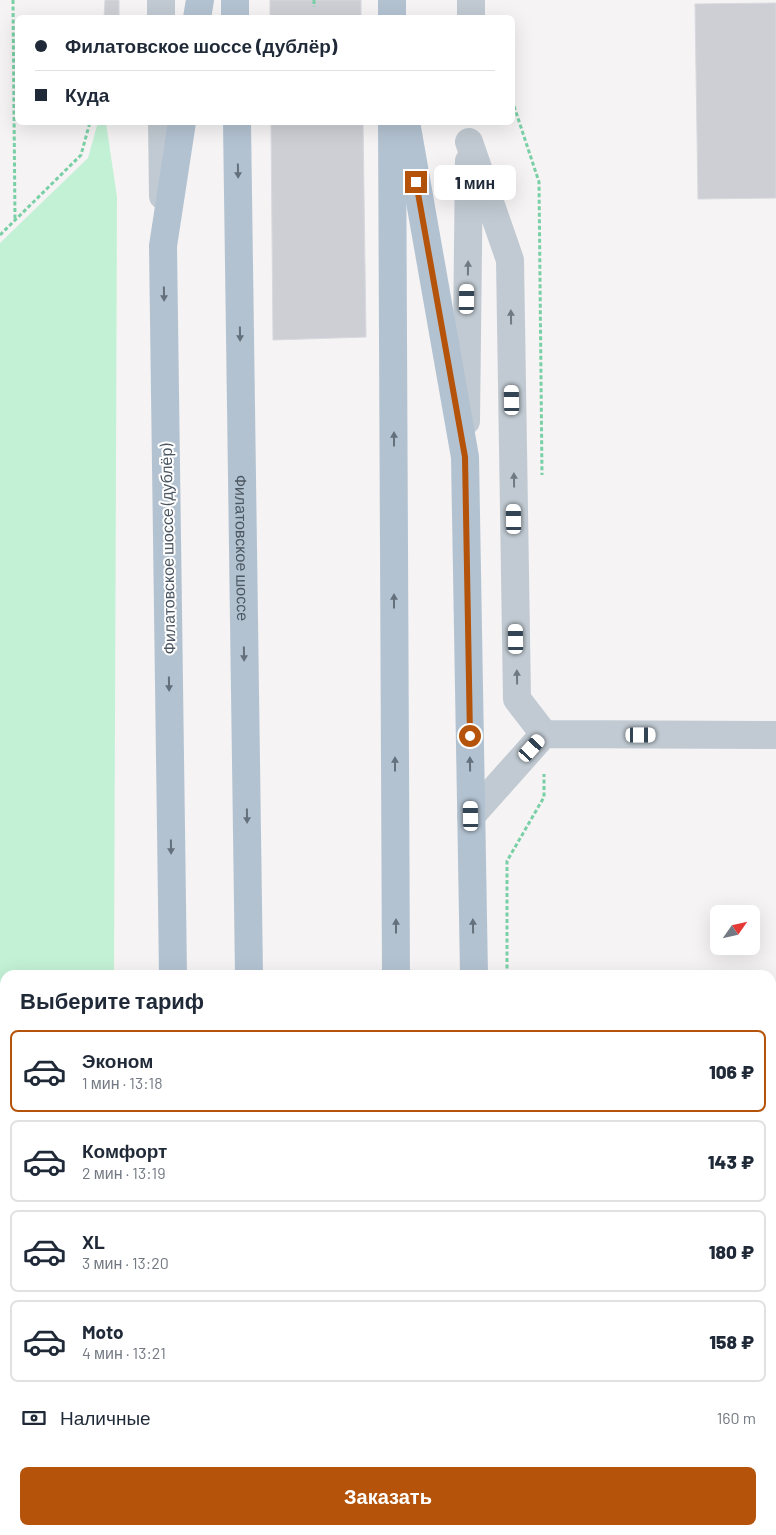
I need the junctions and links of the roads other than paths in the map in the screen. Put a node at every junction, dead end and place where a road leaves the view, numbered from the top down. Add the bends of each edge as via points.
1 (161, 0) edge
2 (200, 0) edge
3 (235, 0) edge
4 (392, 0) edge
5 (471, 0) edge
6 (161, 15) edge
7 (198, 15) edge
8 (235, 15) edge
9 (392, 15) edge
10 (471, 15) edge
11 (162, 125) edge
12 (182, 125) edge
13 (237, 125) edge
14 (392, 125) edge
15 (407, 125) edge
16 (470, 132) edge
17 (163, 246) junction
18 (465, 457) junction
19 (544, 734) junction
20 (776, 735) edge
21 (471, 816) junction
22 (173, 970) edge
23 (249, 970) edge
24 (396, 970) edge
25 (474, 970) edge

1 - 6 street
2 - 7 main road
3 - 8 main road
4 - 9 main road
5 - 10 street
11 - 17 street, Филатовское шоссе (дублёр)
12 - 17 main road
13 -> 23 main road, Филатовское шоссе
24 -> 14 main road
15 - 18 main road
18 -> 16 street
19 -> 16 street via 517,699 510,260
17 -> 22 main road, Филатовское шоссе (дублёр)
21 -> 18 main road
19 - 20 street
19 - 21 street
25 -> 21 main road

